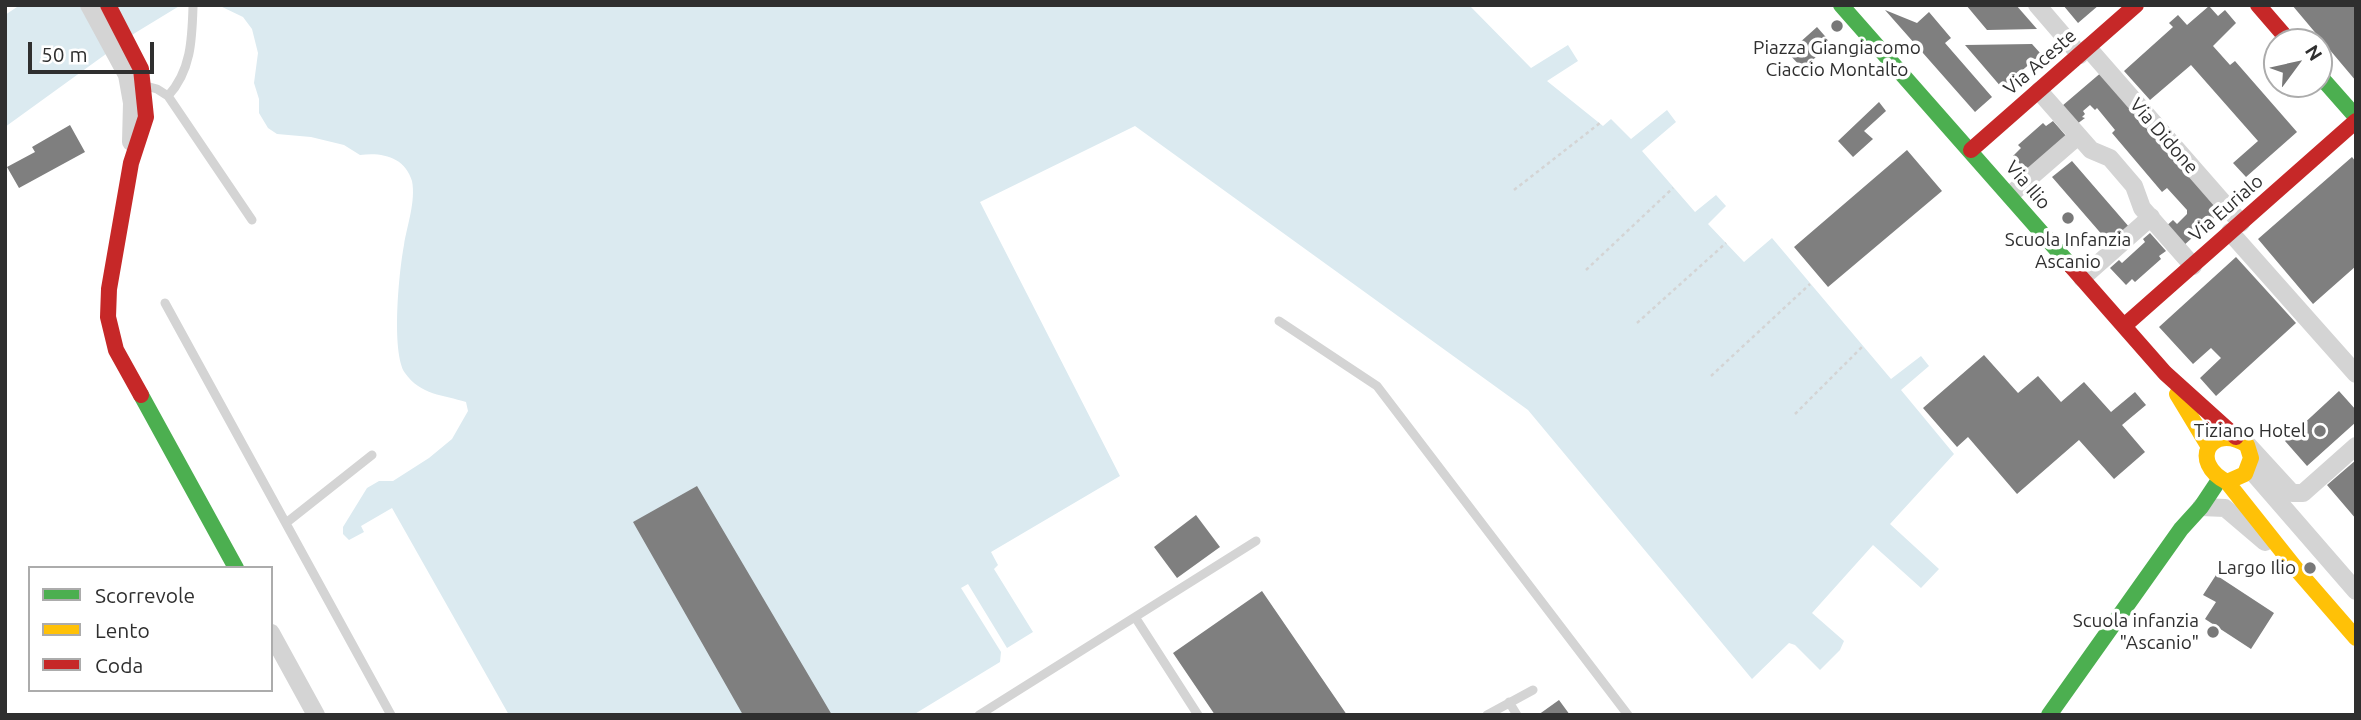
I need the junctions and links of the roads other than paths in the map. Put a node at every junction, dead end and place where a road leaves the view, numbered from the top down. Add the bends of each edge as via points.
1 (89, 5) edge
2 (108, 5) edge
3 (2037, 5) edge
4 (2136, 5) edge
5 (2258, 5) edge
6 (193, 7) dead end
7 (1853, 11) edge
8 (2278, 28) edge
9 (2084, 51) junction
10 (129, 60) junction
11 (144, 86) junction
12 (2039, 90) junction
13 (2333, 92) edge
14 (168, 96) junction
15 (2356, 119) edge
16 (2078, 135) junction
17 (1971, 150) junction
18 (131, 163) junction
19 (2010, 195) junction
20 (2151, 217) junction
21 (252, 220) dead end
22 (2236, 228) junction
23 (2193, 266) junction
24 (2082, 278) junction
25 (165, 303) dead end
26 (1279, 321) dead end
27 (2124, 326) junction
28 (2165, 373) junction
29 (2356, 374) edge
30 (2241, 441) junction
31 (2356, 446) edge
32 (2209, 447) junction
33 (372, 455) dead end
34 (2207, 466) junction
35 (2250, 469) junction
36 (2223, 481) junction
37 (2200, 508) junction
38 (286, 523) junction
39 (2181, 529) junction
40 (1256, 541) dead end
41 (235, 566) edge
42 (2297, 570) junction
43 (2356, 591) edge
44 (1135, 617) junction
45 (273, 637) edge
46 (2356, 638) edge
47 (1533, 690) dead end
48 (1509, 702) junction
49 (316, 715) edge
50 (391, 715) edge
51 (979, 715) edge
52 (1198, 715) edge
53 (1487, 715) edge
54 (1517, 715) edge
55 (1628, 715) edge
56 (2049, 715) edge

1 - 10 street
2 - 10 street
3 - 9 street, Via Didone
4 - 9 street, Via Aceste
5 - 8 street
6 - 14 lane via 185,72
7 - 17 street, Via Ilio
9 - 12 street, Via Aceste
9 - 22 street, Via Didone
10 - 11 street via 141,69
10 - 18 street
11 - 14 lane
11 - 18 street via 146,117
12 - 16 street
12 - 17 street, Via Aceste
13 - 15 street
14 - 21 lane
15 - 22 street, Via Eurialo
16 - 19 street
16 - 20 street via 2091,150 2110,158 2134,186 2142,208
17 - 19 street, Via Ilio
18 - 41 street via 109,289 110,332
19 - 24 street, Via Ilio
20 - 23 street
20 - 24 street
22 - 23 street, Via Eurialo
22 - 29 street, Via Didone
23 - 27 street, Via Eurialo
24 - 27 street, Via Ilio
25 - 38 lane
26 - 55 lane via 1377,386
27 - 28 street, Via Ilio
28 - 30 street, Via Ilio
28 - 32 street, Via Ilio
30 - 31 street via 2292,493 2303,493
30 - 32 street via 2221,437
30 - 35 street via 2252,458
32 - 34 street
33 - 38 lane
34 - 36 street
34 - 39 street
35 - 36 street via 2238,480
35 - 43 street
36 - 37 street
36 - 42 street
37 - 39 street
37 - 42 street via 2225,508
38 - 50 lane
39 - 56 street
40 - 44 lane
42 - 46 street
44 - 51 lane
44 - 52 lane
45 - 49 street
47 - 48 lane
48 - 53 lane
48 - 54 lane

